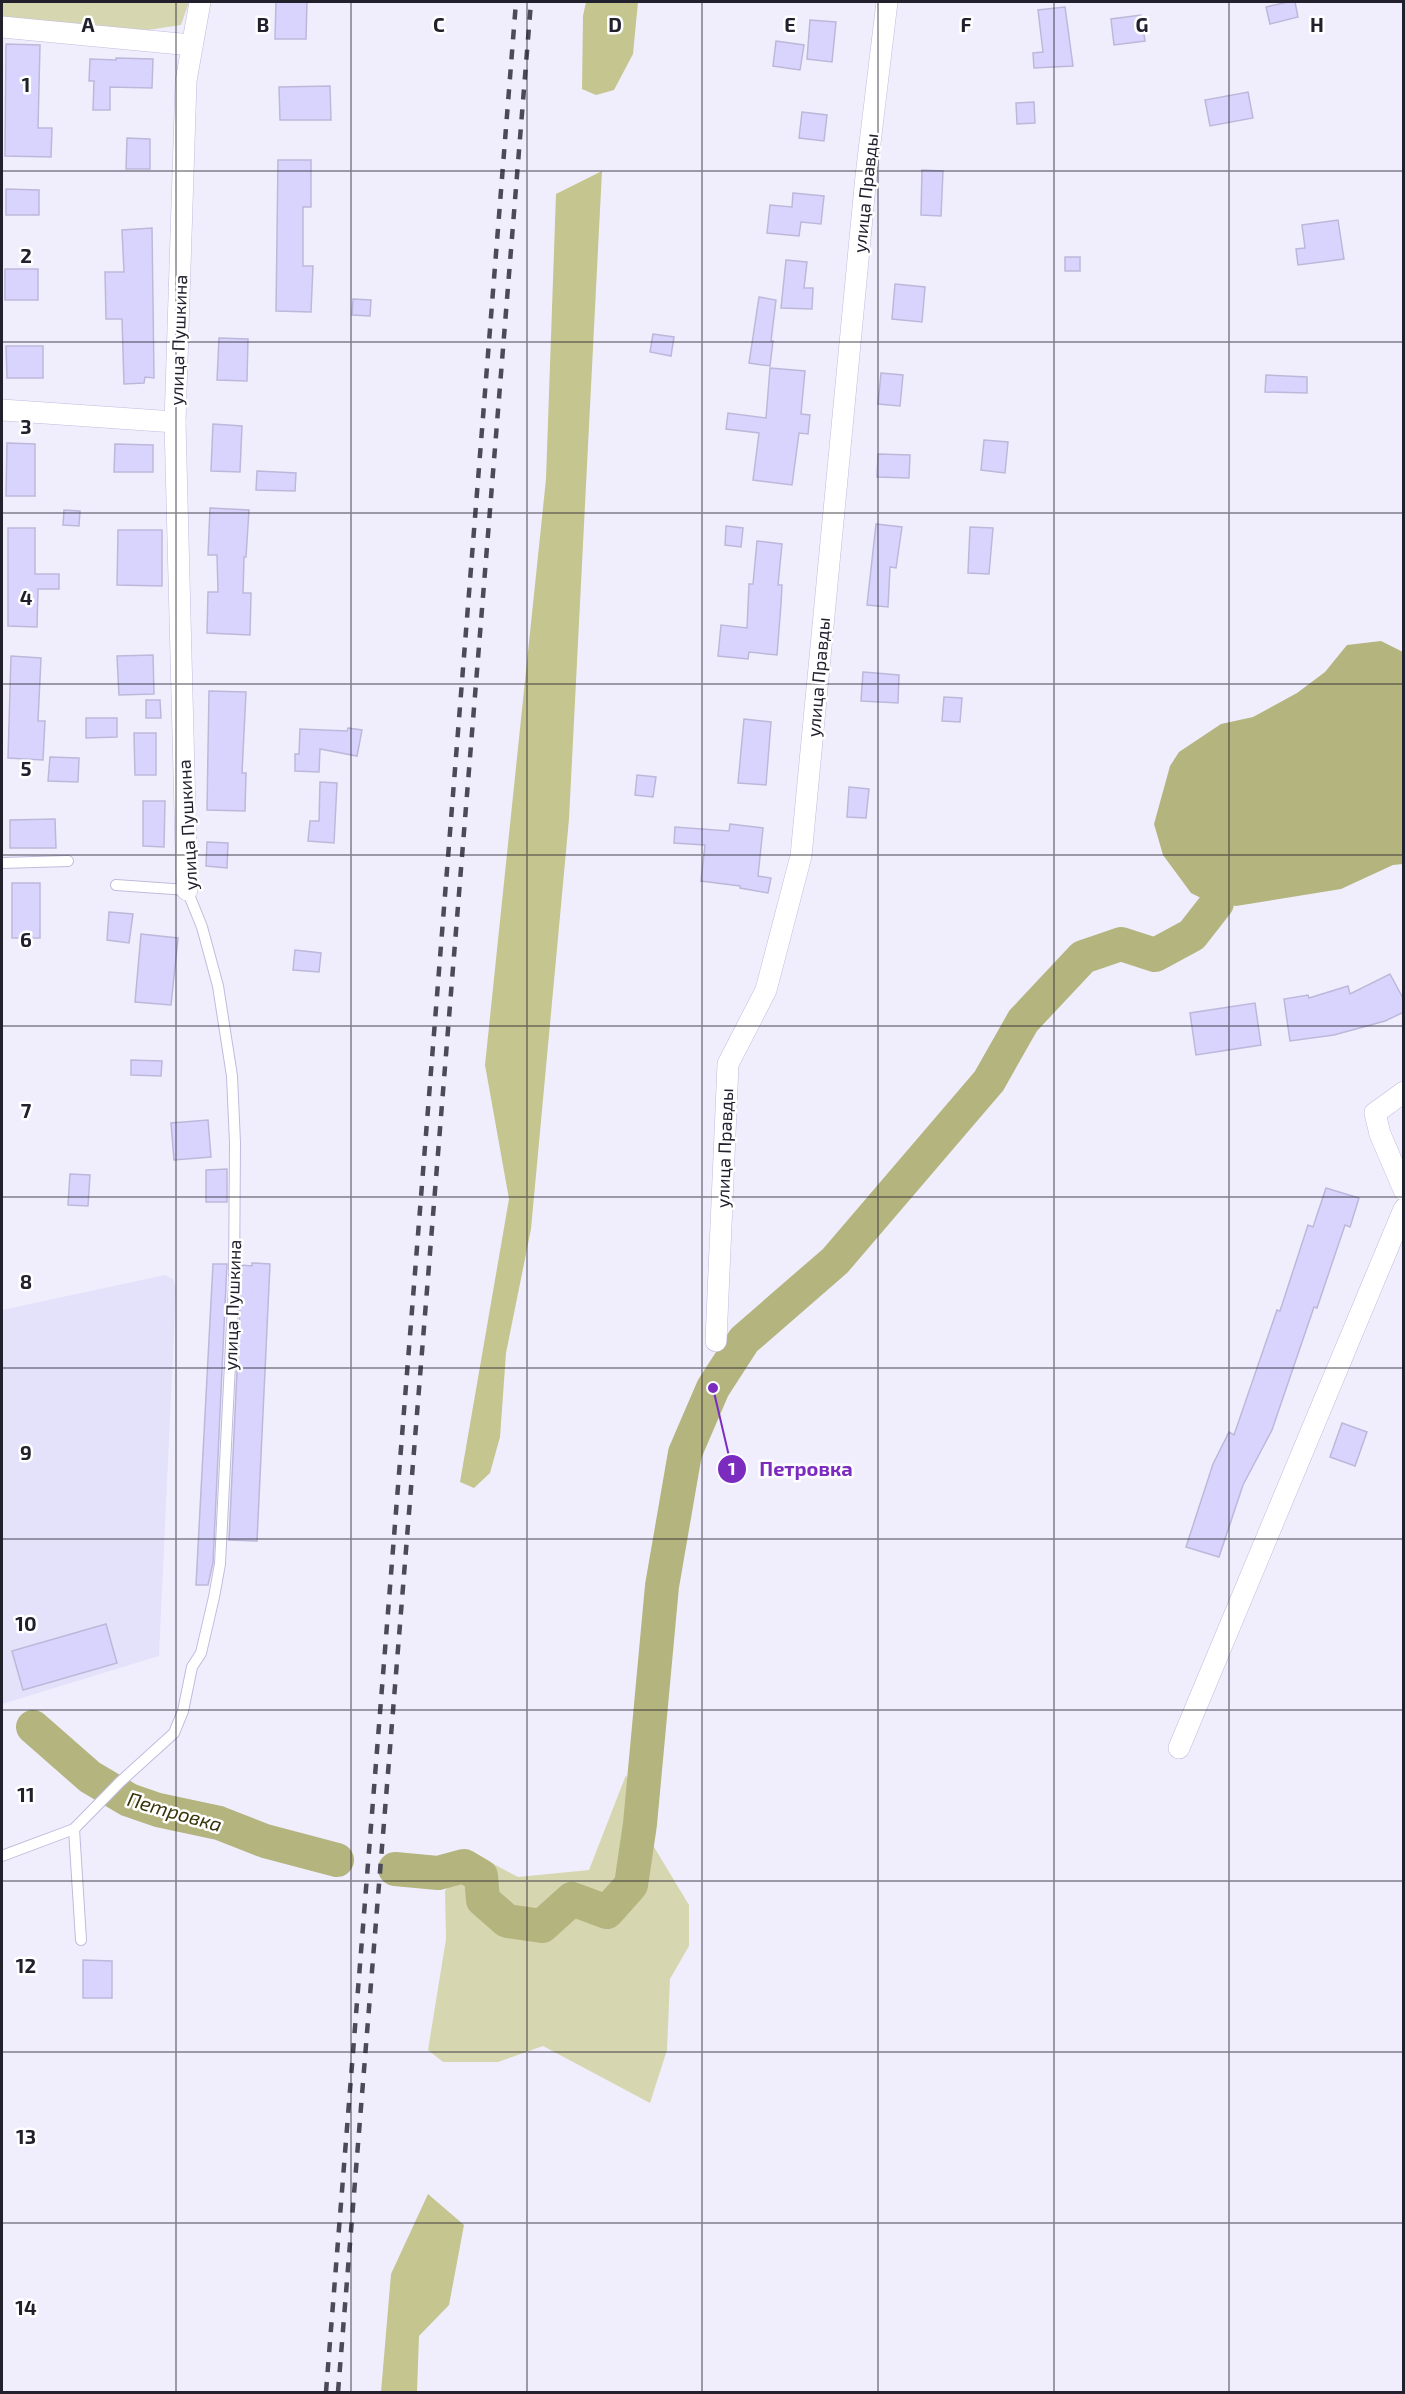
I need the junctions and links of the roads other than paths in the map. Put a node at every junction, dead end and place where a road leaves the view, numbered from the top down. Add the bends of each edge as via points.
1 (200, 2) edge
2 (887, 2) edge
3 (2, 27) edge
4 (191, 45) junction
5 (2, 410) edge
6 (176, 422) junction
7 (68, 861) dead end
8 (2, 863) edge
9 (116, 885) dead end
10 (187, 890) junction
11 (1404, 1092) edge
12 (1404, 1190) edge
13 (1404, 1209) edge
14 (716, 1341) dead end
15 (1179, 1748) dead end
16 (74, 1829) junction
17 (2, 1856) edge
18 (81, 1940) dead end

1 - 4 street, улица Пушкина
2 - 14 street, улица Правды via 866,176 801,856 766,990 728,1064
3 - 4 street
4 - 6 street, улица Пушкина via 186,81
5 - 6 street
6 - 10 street, улица Пушкина
7 - 8 lane
9 - 10 lane
10 - 16 lane, улица Пушкина via 202,927 220,996 232,1076 234,1284 220,1564 201,1653 192,1667 183,1712 174,1733
11 - 12 street via 1375,1113
13 - 15 street
16 - 17 lane
16 - 18 lane

